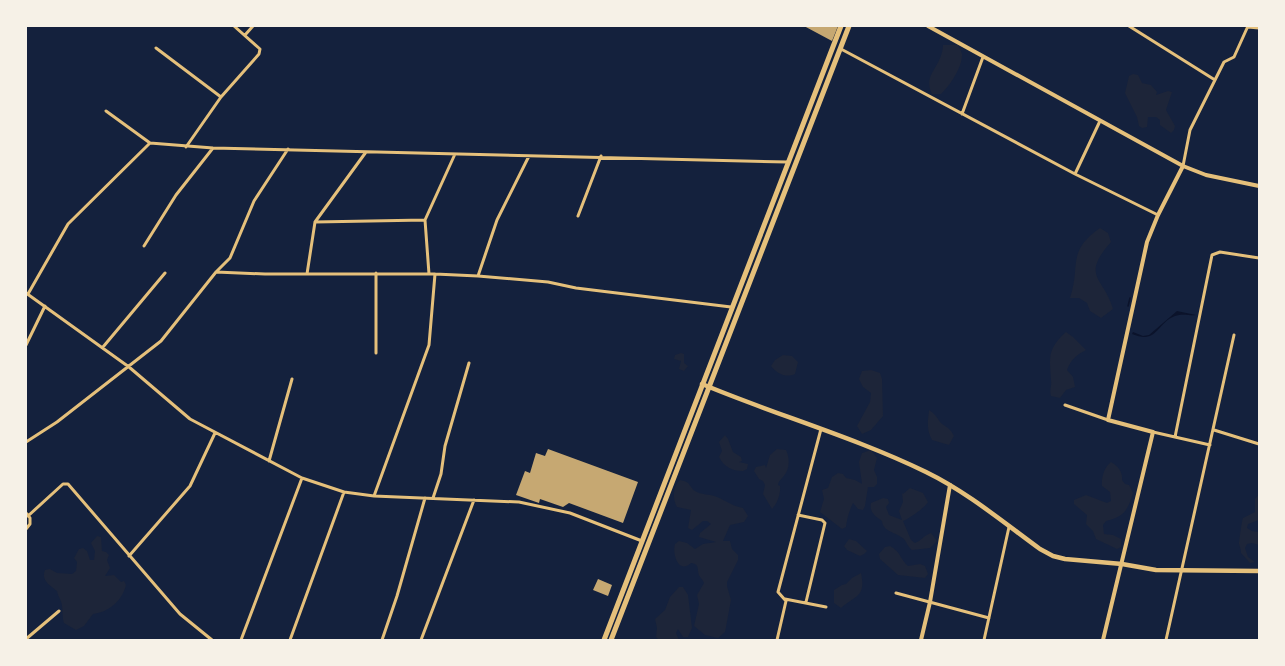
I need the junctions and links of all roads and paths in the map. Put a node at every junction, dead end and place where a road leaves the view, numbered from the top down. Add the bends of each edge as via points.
1 (234, 26) edge
2 (253, 26) edge
3 (841, 26) edge
4 (849, 26) edge
5 (928, 26) edge
6 (1129, 26) edge
7 (1248, 26) edge
8 (1259, 28) edge
9 (245, 35) junction
10 (156, 48) dead end
11 (840, 49) junction
12 (983, 57) junction
13 (1215, 80) junction
14 (221, 97) junction
15 (106, 111) dead end
16 (962, 114) junction
17 (1100, 121) junction
18 (150, 143) junction
19 (186, 146) junction
20 (213, 148) junction
21 (288, 149) junction
22 (366, 152) junction
23 (455, 154) junction
24 (529, 156) junction
25 (601, 156) junction
26 (787, 162) junction
27 (1183, 166) junction
28 (1075, 174) junction
29 (1259, 186) edge
30 (1158, 215) junction
31 (578, 216) dead end
32 (425, 220) junction
33 (315, 222) junction
34 (144, 246) dead end
35 (1259, 258) edge
36 (216, 272) junction
37 (165, 273) dead end
38 (376, 273) junction
39 (307, 274) junction
40 (429, 274) junction
41 (436, 274) junction
42 (478, 276) junction
43 (27, 293) edge
44 (45, 306) junction
45 (731, 307) junction
46 (1234, 335) dead end
47 (26, 345) edge
48 (102, 347) junction
49 (376, 352) dead end
50 (469, 364) dead end
51 (129, 367) junction
52 (292, 379) dead end
53 (702, 384) junction
54 (709, 387) junction
55 (1065, 405) dead end
56 (1108, 420) junction
57 (821, 429) junction
58 (1214, 430) junction
59 (1153, 432) junction
60 (215, 433) junction
61 (1175, 437) junction
62 (26, 442) edge
63 (1259, 444) edge
64 (1210, 445) junction
65 (269, 461) junction
66 (302, 478) junction
67 (950, 485) junction
68 (344, 492) junction
69 (374, 496) junction
70 (425, 498) junction
71 (433, 498) junction
72 (474, 500) junction
73 (27, 515) edge
74 (798, 515) junction
75 (1009, 527) junction
76 (26, 529) edge
77 (642, 541) junction
78 (129, 556) junction
79 (1122, 564) junction
80 (1182, 571) junction
81 (1259, 572) edge
82 (896, 593) dead end
83 (785, 599) junction
84 (806, 602) junction
85 (930, 602) junction
86 (826, 606) dead end
87 (59, 611) dead end
88 (989, 618) junction
89 (26, 639) edge
90 (212, 640) edge
91 (241, 640) edge
92 (290, 640) edge
93 (382, 640) edge
94 (421, 640) edge
95 (604, 640) edge
96 (611, 640) edge
97 (777, 640) edge
98 (921, 640) edge
99 (984, 640) edge
100 (1104, 640) edge
101 (1166, 640) edge

1 - 9 street
2 - 9 street
3 - 26 highway
4 - 11 highway
5 - 12 street
6 - 13 street
7 - 8 street
7 - 13 street via 1234,57 1224,62
9 - 14 street via 260,52
10 - 14 street
11 - 16 street
11 - 54 highway
12 - 16 street
12 - 17 street
13 - 27 street via 1190,130
14 - 19 street
15 - 18 street
16 - 28 street
17 - 27 street
17 - 28 street
18 - 19 street
18 - 43 street via 68,224
19 - 20 street
20 - 21 street
20 - 34 street via 176,195
21 - 22 street
21 - 36 street via 254,201 230,258
22 - 23 street
22 - 33 street
23 - 24 street
23 - 32 street
24 - 25 street
24 - 42 street via 497,220
25 - 26 street
25 - 31 street
26 - 45 highway
27 - 29 street via 1206,176
27 - 30 street
28 - 30 street
30 - 56 street via 1147,242
32 - 33 street
32 - 40 street
33 - 39 street
35 - 61 street via 1220,252 1212,255
36 - 39 street
36 - 51 street via 161,341
37 - 48 street
38 - 39 street
38 - 40 street
38 - 49 street
40 - 41 street
41 - 42 street
41 - 69 street via 429,344
42 - 45 street via 548,282 576,288
43 - 44 street
44 - 47 street
44 - 48 street
45 - 53 highway
46 - 58 street
48 - 51 street
50 - 71 street
51 - 60 street via 190,419
51 - 62 street via 58,422
52 - 65 street
53 - 54 main road
53 - 77 highway
54 - 57 main road
54 - 96 highway
55 - 56 street
56 - 59 street
57 - 67 main road via 897,459
57 - 74 street
58 - 63 street
58 - 64 street
59 - 61 street
59 - 79 street
60 - 65 street
60 - 78 street via 190,486
61 - 64 street
64 - 80 street
65 - 66 street
66 - 68 street
66 - 91 street
67 - 75 main road
67 - 85 street
68 - 69 street
68 - 92 street
69 - 70 street
70 - 71 street
70 - 93 street
71 - 72 street
72 - 77 street via 519,502 570,513
72 - 94 street
73 - 76 street via 30,524
73 - 78 street via 63,484 68,484
74 - 83 street via 778,592
74 - 84 street via 822,520 825,523
75 - 79 main road via 1053,556
75 - 88 street
77 - 95 highway
78 - 90 street via 180,614
79 - 80 main road via 1156,570
79 - 100 street
80 - 81 main road
80 - 101 street
82 - 85 street
83 - 84 street
83 - 97 street
84 - 86 street
85 - 88 street
85 - 98 street
87 - 89 street
88 - 99 street

